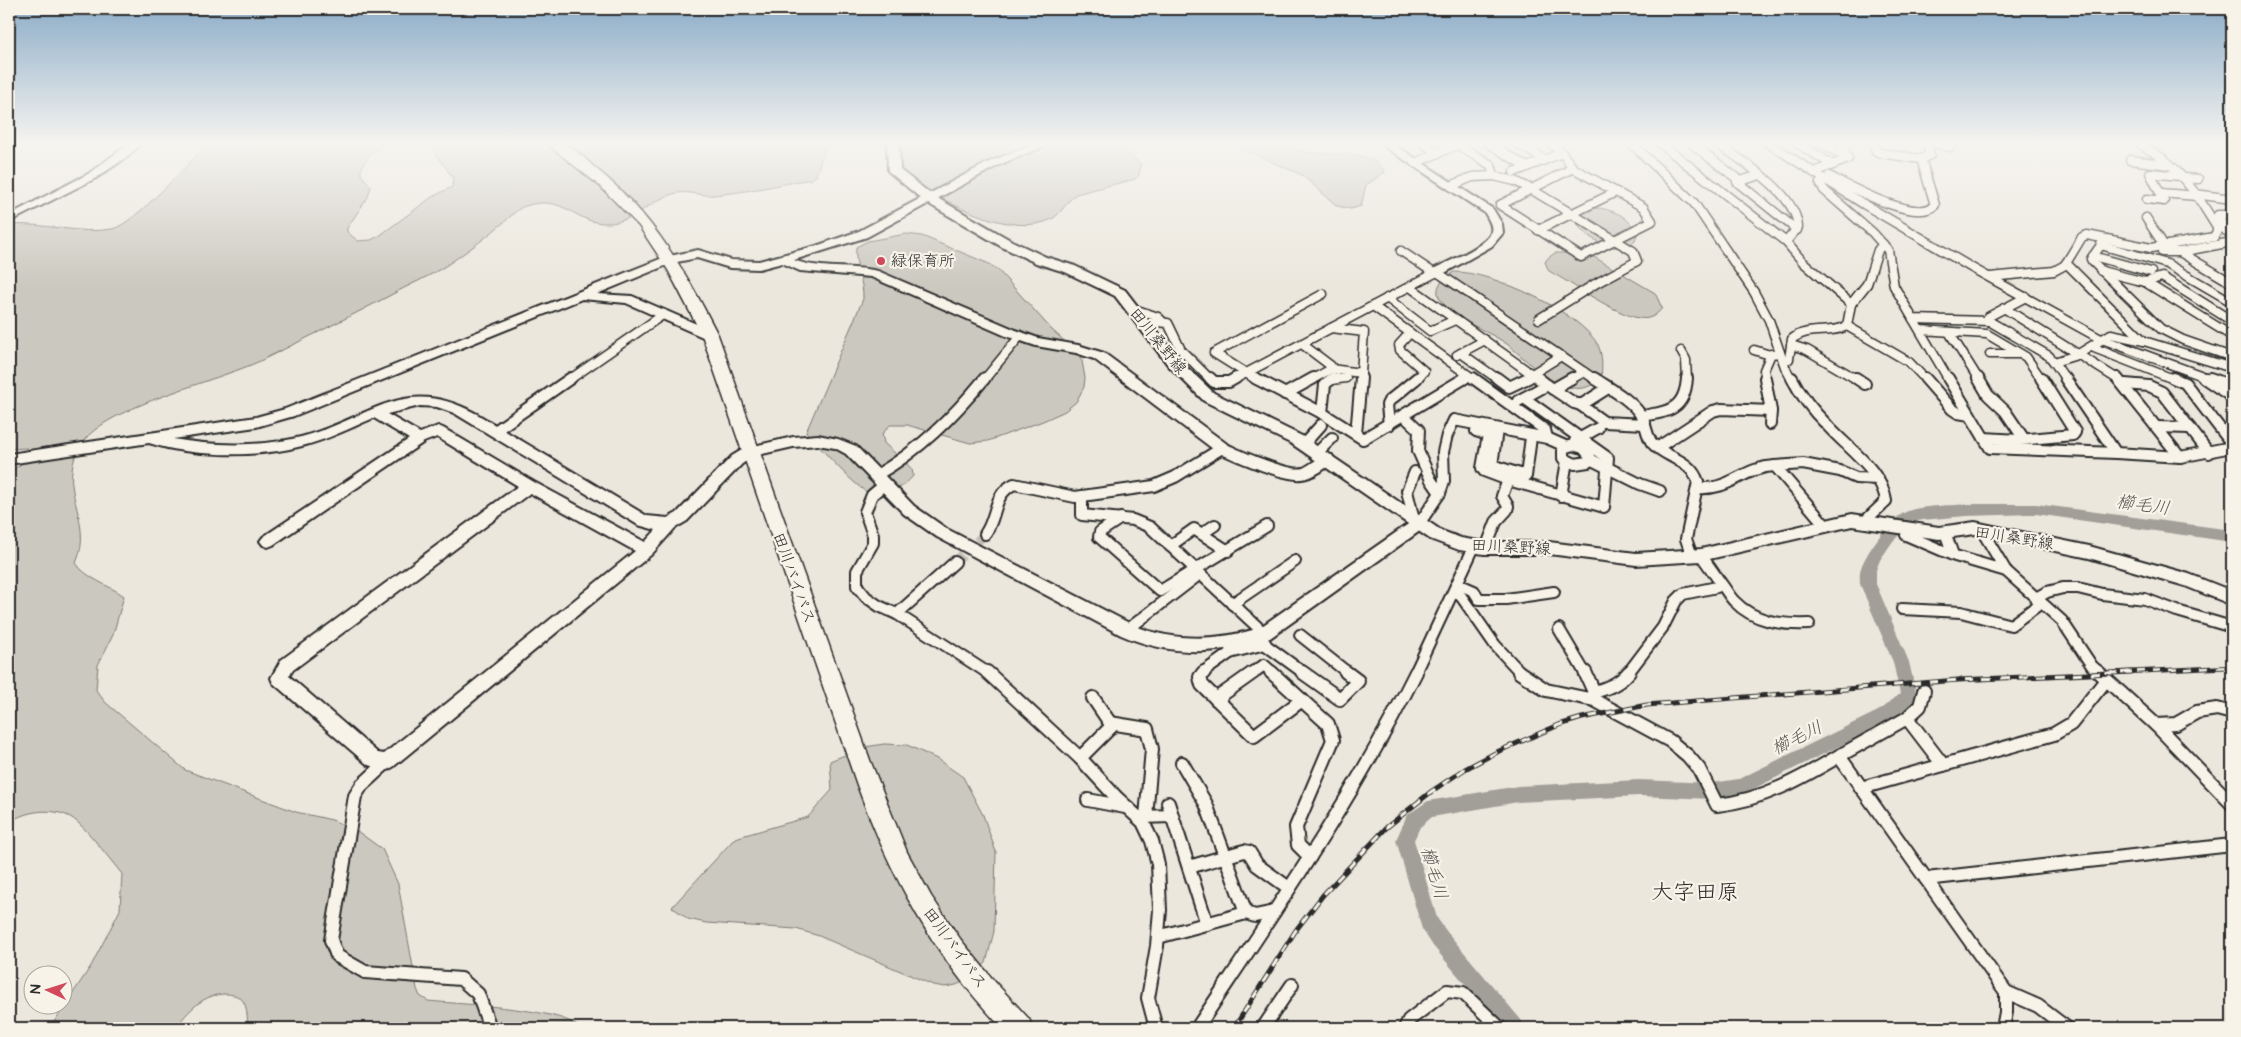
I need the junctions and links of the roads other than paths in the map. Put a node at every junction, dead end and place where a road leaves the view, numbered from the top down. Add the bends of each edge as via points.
1 (61, 191) edge
2 (613, 191) edge
3 (920, 191) edge
4 (941, 191) edge
5 (1459, 191) edge
6 (1523, 191) edge
7 (1535, 191) edge
8 (1682, 191) edge
9 (1722, 191) edge
10 (1749, 191) edge
11 (1779, 191) edge
12 (1826, 191) edge
13 (1845, 191) edge
14 (1863, 191) edge
15 (1931, 191) edge
16 (2193, 191) edge
17 (1616, 192) joint
18 (2161, 193) joint
19 (2196, 195) junction
20 (928, 198) junction
21 (2232, 199) edge
22 (2147, 200) dead end
23 (1572, 214) junction
24 (2232, 215) edge
25 (2146, 218) dead end
26 (9, 219) edge
27 (1538, 230) junction
28 (1796, 230) junction
29 (2225, 231) edge
30 (1615, 240) junction
31 (2102, 241) junction
32 (1786, 242) junction
33 (2232, 242) edge
34 (1883, 244) junction
35 (2145, 247) junction
36 (2165, 247) junction
37 (1401, 251) dead end
38 (2180, 252) junction
39 (2093, 256) junction
40 (785, 258) junction
41 (669, 260) junction
42 (2066, 263) junction
43 (2101, 271) junction
44 (1435, 272) junction
45 (2151, 272) dead end
46 (1989, 277) junction
47 (2145, 282) junction
48 (2232, 283) edge
49 (1410, 287) junction
50 (1323, 294) dead end
51 (578, 297) junction
52 (2026, 297) junction
53 (1387, 298) junction
54 (2232, 302) edge
55 (1852, 304) junction
56 (1373, 306) junction
57 (1131, 308) junction
58 (2004, 308) junction
59 (664, 314) junction
60 (1538, 318) dead end
61 (1913, 319) junction
62 (1455, 320) junction
63 (2232, 320) edge
64 (1989, 321) junction
65 (1162, 322) junction
66 (2232, 325) edge
67 (1145, 326) junction
68 (1847, 326) junction
69 (1331, 328) junction
70 (2221, 329) junction
71 (1920, 330) junction
72 (1949, 332) junction
73 (1410, 333) junction
74 (710, 335) junction
75 (1020, 336) junction
76 (2232, 336) edge
77 (1485, 340) junction
78 (2103, 340) junction
79 (2144, 341) junction
80 (1302, 344) junction
81 (1791, 345) junction
82 (2094, 348) junction
83 (1754, 350) dead end
84 (1681, 352) dead end
85 (1461, 353) junction
86 (1990, 354) dead end
87 (2021, 354) junction
88 (2081, 354) junction
89 (1561, 356) junction
90 (1778, 356) junction
91 (2232, 357) edge
92 (1447, 360) junction
93 (2054, 362) junction
94 (2232, 368) edge
95 (1331, 369) junction
96 (1584, 372) junction
97 (1361, 373) junction
98 (1246, 374) junction
99 (1533, 375) junction
100 (2200, 375) junction
101 (1469, 376) junction
102 (1346, 378) dead end
103 (1865, 384) dead end
104 (2125, 384) junction
105 (2232, 386) edge
106 (1550, 387) junction
107 (1608, 388) junction
108 (1285, 394) junction
109 (2232, 397) edge
110 (1524, 398) junction
111 (1578, 404) junction
112 (1511, 405) junction
113 (1771, 411) junction
114 (1322, 412) junction
115 (377, 414) junction
116 (1970, 415) junction
117 (1404, 416) junction
118 (1643, 420) junction
119 (1770, 424) dead end
120 (1389, 425) junction
121 (1451, 425) junction
122 (1321, 426) dead end
123 (2157, 427) junction
124 (1598, 428) dead end
125 (2190, 428) junction
126 (1497, 430) junction
127 (495, 431) junction
128 (1356, 434) junction
129 (1531, 437) junction
130 (151, 438) junction
131 (1332, 438) dead end
132 (1547, 438) junction
133 (1580, 438) junction
134 (1984, 438) junction
135 (419, 439) junction
136 (2024, 439) junction
137 (1304, 444) junction
138 (1567, 446) junction
139 (2232, 446) edge
140 (1222, 448) junction
141 (1657, 448) junction
142 (750, 452) junction
143 (2116, 453) junction
144 (2208, 453) junction
145 (1322, 456) junction
146 (2180, 457) junction
147 (9, 459) edge
148 (1590, 459) junction
149 (1566, 461) junction
150 (1776, 466) junction
151 (1607, 468) junction
152 (1414, 472) dead end
153 (1878, 479) junction
154 (880, 480) junction
155 (1508, 480) junction
156 (529, 486) junction
157 (1697, 488) junction
158 (1660, 491) dead end
159 (1440, 493) junction
160 (1562, 496) junction
161 (1082, 497) junction
162 (1121, 518) junction
163 (1416, 522) junction
164 (1870, 522) junction
165 (670, 524) junction
166 (1215, 525) dead end
167 (1825, 525) junction
168 (1267, 526) dead end
169 (1981, 529) junction
170 (1906, 532) junction
171 (1945, 532) junction
172 (1203, 533) junction
173 (984, 534) tunnel mouth
174 (268, 541) dead end
175 (1170, 546) junction
176 (1480, 548) junction
177 (646, 550) junction
178 (1228, 551) junction
179 (1696, 555) junction
180 (1953, 555) junction
181 (1295, 560) dead end
182 (955, 562) tunnel mouth
183 (2006, 571) junction
184 (1197, 573) junction
185 (1720, 582) junction
186 (1457, 586) junction
187 (1554, 592) dead end
188 (2232, 598) edge
189 (2038, 600) junction
190 (1232, 604) junction
191 (1902, 609) dead end
192 (897, 614) junction
193 (1809, 624) dead end
194 (2232, 627) edge
195 (1559, 629) dead end
196 (1127, 630) junction
197 (1300, 635) dead end
198 (1263, 637) junction
199 (1230, 648) junction
200 (2106, 680) junction
201 (1924, 691) dead end
202 (1592, 696) junction
203 (1093, 698) dead end
204 (1216, 699) junction
205 (1302, 700) junction
206 (2232, 713) edge
207 (1907, 718) junction
208 (1110, 723) junction
209 (2156, 726) junction
210 (1839, 756) junction
211 (1080, 758) junction
212 (387, 762) junction
213 (1182, 763) dead end
214 (1943, 765) junction
215 (1861, 788) junction
216 (1088, 800) dead end
217 (1168, 803) dead end
218 (2232, 804) edge
219 (1126, 807) junction
220 (1172, 816) junction
221 (1141, 817) junction
222 (2232, 845) edge
223 (1227, 857) junction
224 (1310, 857) junction
225 (1189, 867) junction
226 (1926, 879) junction
227 (1289, 888) junction
228 (1274, 912) junction
229 (1246, 913) junction
230 (1207, 924) junction
231 (1158, 937) junction
232 (1292, 986) dead end
233 (2006, 992) junction
234 (490, 1028) edge
235 (1020, 1028) edge
236 (1156, 1028) edge
237 (1197, 1028) edge
238 (1263, 1028) edge
239 (1405, 1028) edge
240 (1500, 1028) edge
241 (2003, 1028) edge
242 (2067, 1028) edge

1 - 26 street
2 - 41 highway, 田川バイパス via 634,211
3 - 20 main road, 田川桑野線
4 - 20 street
5 - 44 street via 1489,211 1497,222 1497,233 1490,242
6 - 27 street via 1500,205
7 - 23 street
8 - 90 street via 1694,203 1754,292 1769,320
9 - 32 street
10 - 28 street
11 - 28 street via 1794,210 1798,220
12 - 34 street
13 - 46 street
14 - 15 street via 1891,204 1928,209 1935,205
16 - 19 street
17 - 23 street
17 - 30 street via 1643,206 1652,221
18 - 19 street
18 - 22 street via 2164,201
19 - 21 street
19 - 29 street
20 - 40 street via 847,241
20 - 57 main road, 田川桑野線 via 1007,244 1078,272 1120,293
23 - 27 street
23 - 30 street
24 - 29 street via 2218,215
25 - 36 street
27 - 30 street via 1581,258
28 - 32 street
29 - 36 street via 2208,239
30 - 60 street via 1633,251 1637,261
31 - 35 street
31 - 39 street
31 - 42 street via 2087,235 2082,237
31 - 54 street via 2168,264
32 - 55 street via 1803,262
33 - 38 street
34 - 55 street via 1867,284
34 - 61 street via 1890,256 1894,286
35 - 36 street
35 - 38 street via 2150,251
37 - 44 street
38 - 48 street
39 - 43 street via 2092,262
39 - 45 street
40 - 41 street via 747,266 698,254
40 - 75 street via 800,267 874,274
41 - 51 street
41 - 74 highway, 田川バイパス
42 - 46 street via 2045,273
42 - 79 street
43 - 47 street
43 - 91 street via 2169,335
44 - 49 street
44 - 89 street
46 - 52 street
47 - 63 street via 2162,277
47 - 70 street
49 - 53 street
49 - 62 street
50 - 98 street via 1214,353
51 - 59 street via 628,298
51 - 130 street via 289,413 256,422
52 - 58 street
52 - 78 street
53 - 56 street
53 - 62 street via 1430,331
55 - 68 street
56 - 69 street
56 - 73 street
57 - 65 street via 1158,317
57 - 67 main road, 田川桑野線
58 - 64 street via 1988,317
58 - 88 street
59 - 74 street
59 - 127 street
61 - 64 street
61 - 71 street
62 - 77 street
64 - 93 street
65 - 67 street
65 - 98 street via 1172,328 1180,349 1214,382 1229,382
66 - 70 street
67 - 137 main road, 田川桑野線 via 1173,362 1209,397
68 - 81 street via 1799,334 1792,339
68 - 116 street via 1914,365 1950,407
69 - 80 street
69 - 97 street via 1364,332
70 - 76 street
71 - 72 street
71 - 116 street
72 - 87 street via 1987,334
72 - 136 street via 1988,395
73 - 92 street
73 - 120 street via 1399,345 1400,350 1424,373 1386,405
74 - 142 highway, 田川バイパス
75 - 140 street via 1099,356
75 - 154 street via 978,387 928,439
77 - 85 street
77 - 99 street
78 - 79 street via 2116,334
78 - 82 street
78 - 100 street
79 - 94 street
80 - 95 street
80 - 98 street
81 - 90 street via 1789,360
81 - 103 street via 1807,350
82 - 88 street
82 - 139 street via 2181,380
83 - 90 street
84 - 118 street via 1687,365 1688,388 1684,399 1670,411
85 - 92 street
85 - 99 street via 1509,388
86 - 87 street
87 - 136 street via 2031,362 2075,432 2073,435
88 - 93 street
88 - 104 street
89 - 96 street
89 - 99 street
90 - 113 street via 1764,370
90 - 153 street via 1801,395
92 - 101 street
93 - 143 street
95 - 97 street
95 - 108 street
96 - 106 street
96 - 107 street
97 - 128 street
98 - 108 street
99 - 106 street
100 - 105 street
100 - 109 street
101 - 112 street
101 - 117 street
102 - 114 street via 1334,378 1325,384
104 - 123 street
104 - 125 street via 2156,388 2162,392
106 - 110 street
106 - 111 street
107 - 111 street
107 - 118 street via 1634,407
108 - 114 street
110 - 112 street
110 - 133 street
111 - 118 street via 1604,422
112 - 132 street via 1545,430
113 - 119 street
113 - 141 street via 1712,411
114 - 128 street
115 - 127 street via 399,404 437,402 453,407
115 - 130 street via 300,442 280,445 187,447 164,444
115 - 135 street
116 - 134 street
117 - 120 street
117 - 159 street via 1419,430 1418,451 1430,480
118 - 141 street
120 - 128 street via 1363,439
121 - 126 street via 1454,420
121 - 155 street via 1488,435 1482,468
121 - 159 street via 1443,452 1444,481
122 - 137 street
123 - 125 street
123 - 146 street
124 - 133 street
125 - 144 street
126 - 129 street
126 - 129 street via 1492,465 1526,476
127 - 165 street via 643,521
129 - 132 street
130 - 147 street
131 - 145 street
132 - 138 street
133 - 138 street
133 - 151 street via 1608,458
134 - 136 street
134 - 143 street via 1990,448 1997,450
135 - 156 street via 438,431
135 - 174 street
137 - 145 main road, 田川桑野線
138 - 148 street via 1578,445 1586,450
138 - 149 street via 1562,454
139 - 144 street
140 - 145 street via 1238,456 1300,474 1309,471
140 - 161 street via 1154,486
141 - 157 street via 1690,468 1696,475
142 - 154 street via 793,442 818,440 838,444 851,450
142 - 165 street via 737,460 682,517
142 - 235 highway, 田川バイパス via 879,814 900,862 926,910 999,1007
143 - 146 street
144 - 146 street
145 - 163 main road, 田川桑野線
148 - 149 street via 1580,465
148 - 151 street
149 - 160 street
150 - 153 street via 1803,464 1840,471 1856,478
150 - 157 street via 1749,471 1724,487
150 - 167 street
151 - 158 street
151 - 160 street via 1604,507
152 - 163 street via 1407,491
153 - 164 street via 1886,501
154 - 192 street via 864,512 873,543 857,571 857,586 866,597
154 - 196 street via 909,510 942,533
155 - 160 street
155 - 176 street via 1502,496 1507,510
156 - 177 street
156 - 212 street via 281,672 279,678 374,760
157 - 179 street via 1686,538
159 - 163 street
161 - 162 street via 1082,515
161 - 173 street via 1063,496 1014,484 1005,487 999,494 991,528
162 - 175 street via 1150,528
162 - 184 street via 1099,536 1160,591
163 - 176 main road, 田川桑野線 via 1436,535
163 - 198 street
164 - 167 main road, 田川桑野線 via 1852,520
164 - 170 main road, 田川桑野線
165 - 177 street
166 - 172 street
167 - 179 main road, 田川桑野線
168 - 178 street
169 - 171 main road, 田川桑野線
169 - 183 street
169 - 188 main road, 田川桑野線 via 2090,552 2189,581
170 - 171 main road, 田川桑野線
170 - 180 street
171 - 180 street
172 - 175 street via 1194,529
172 - 178 street
175 - 184 street
176 - 179 main road, 田川桑野線 via 1549,548 1636,559
176 - 186 street
177 - 212 street
178 - 184 street
179 - 185 street
180 - 183 street
181 - 190 street
182 - 192 street
183 - 189 street
184 - 190 street
184 - 196 street
185 - 193 street via 1736,603 1765,620 1778,625
185 - 202 street via 1717,587 1683,594 1663,627 1623,679
186 - 187 street via 1474,591 1479,599 1506,599
186 - 202 street via 1497,648 1530,680 1546,690 1566,696
186 - 224 street via 1391,722
189 - 191 street via 2031,614 2011,625 1961,612
189 - 194 street via 2064,588 2078,588 2145,599
189 - 200 street via 2062,621 2092,666
190 - 198 street
192 - 211 street via 987,672
195 - 202 street via 1581,664
196 - 199 street via 1167,643
197 - 198 street via 1358,680 1340,699
198 - 199 street
199 - 204 street via 1200,677 1202,685
200 - 209 street
200 - 214 street via 2071,724 2054,734
201 - 207 street via 1920,706
202 - 210 street via 1662,735 1686,753 1697,766 1717,805 1737,804 1781,789
203 - 208 street
204 - 205 street via 1264,665
204 - 205 street via 1254,736
205 - 224 street via 1328,724 1333,740 1296,827 1296,843
206 - 209 street via 2217,709 2197,712 2176,724
207 - 210 street
207 - 214 street
208 - 211 street via 1112,726
208 - 221 street via 1147,729 1152,750
209 - 218 street
210 - 215 street
211 - 219 street
212 - 234 street via 362,785 356,796 331,940 337,956 365,972 461,979 473,985 480,996
213 - 223 street via 1206,804
214 - 215 street
215 - 226 street
216 - 219 street
217 - 220 street
219 - 221 street
220 - 221 street
220 - 225 street
221 - 231 street via 1158,864
222 - 226 street
223 - 225 street
223 - 227 street via 1248,852 1256,865
223 - 229 street
224 - 227 street
225 - 230 street
226 - 233 street
227 - 228 street
228 - 229 street via 1255,916
228 - 237 street
229 - 230 street
230 - 231 street
231 - 236 street via 1148,998
232 - 238 street
233 - 241 street
233 - 242 street via 2023,997
239 - 240 street via 1409,1020 1447,991 1463,994

